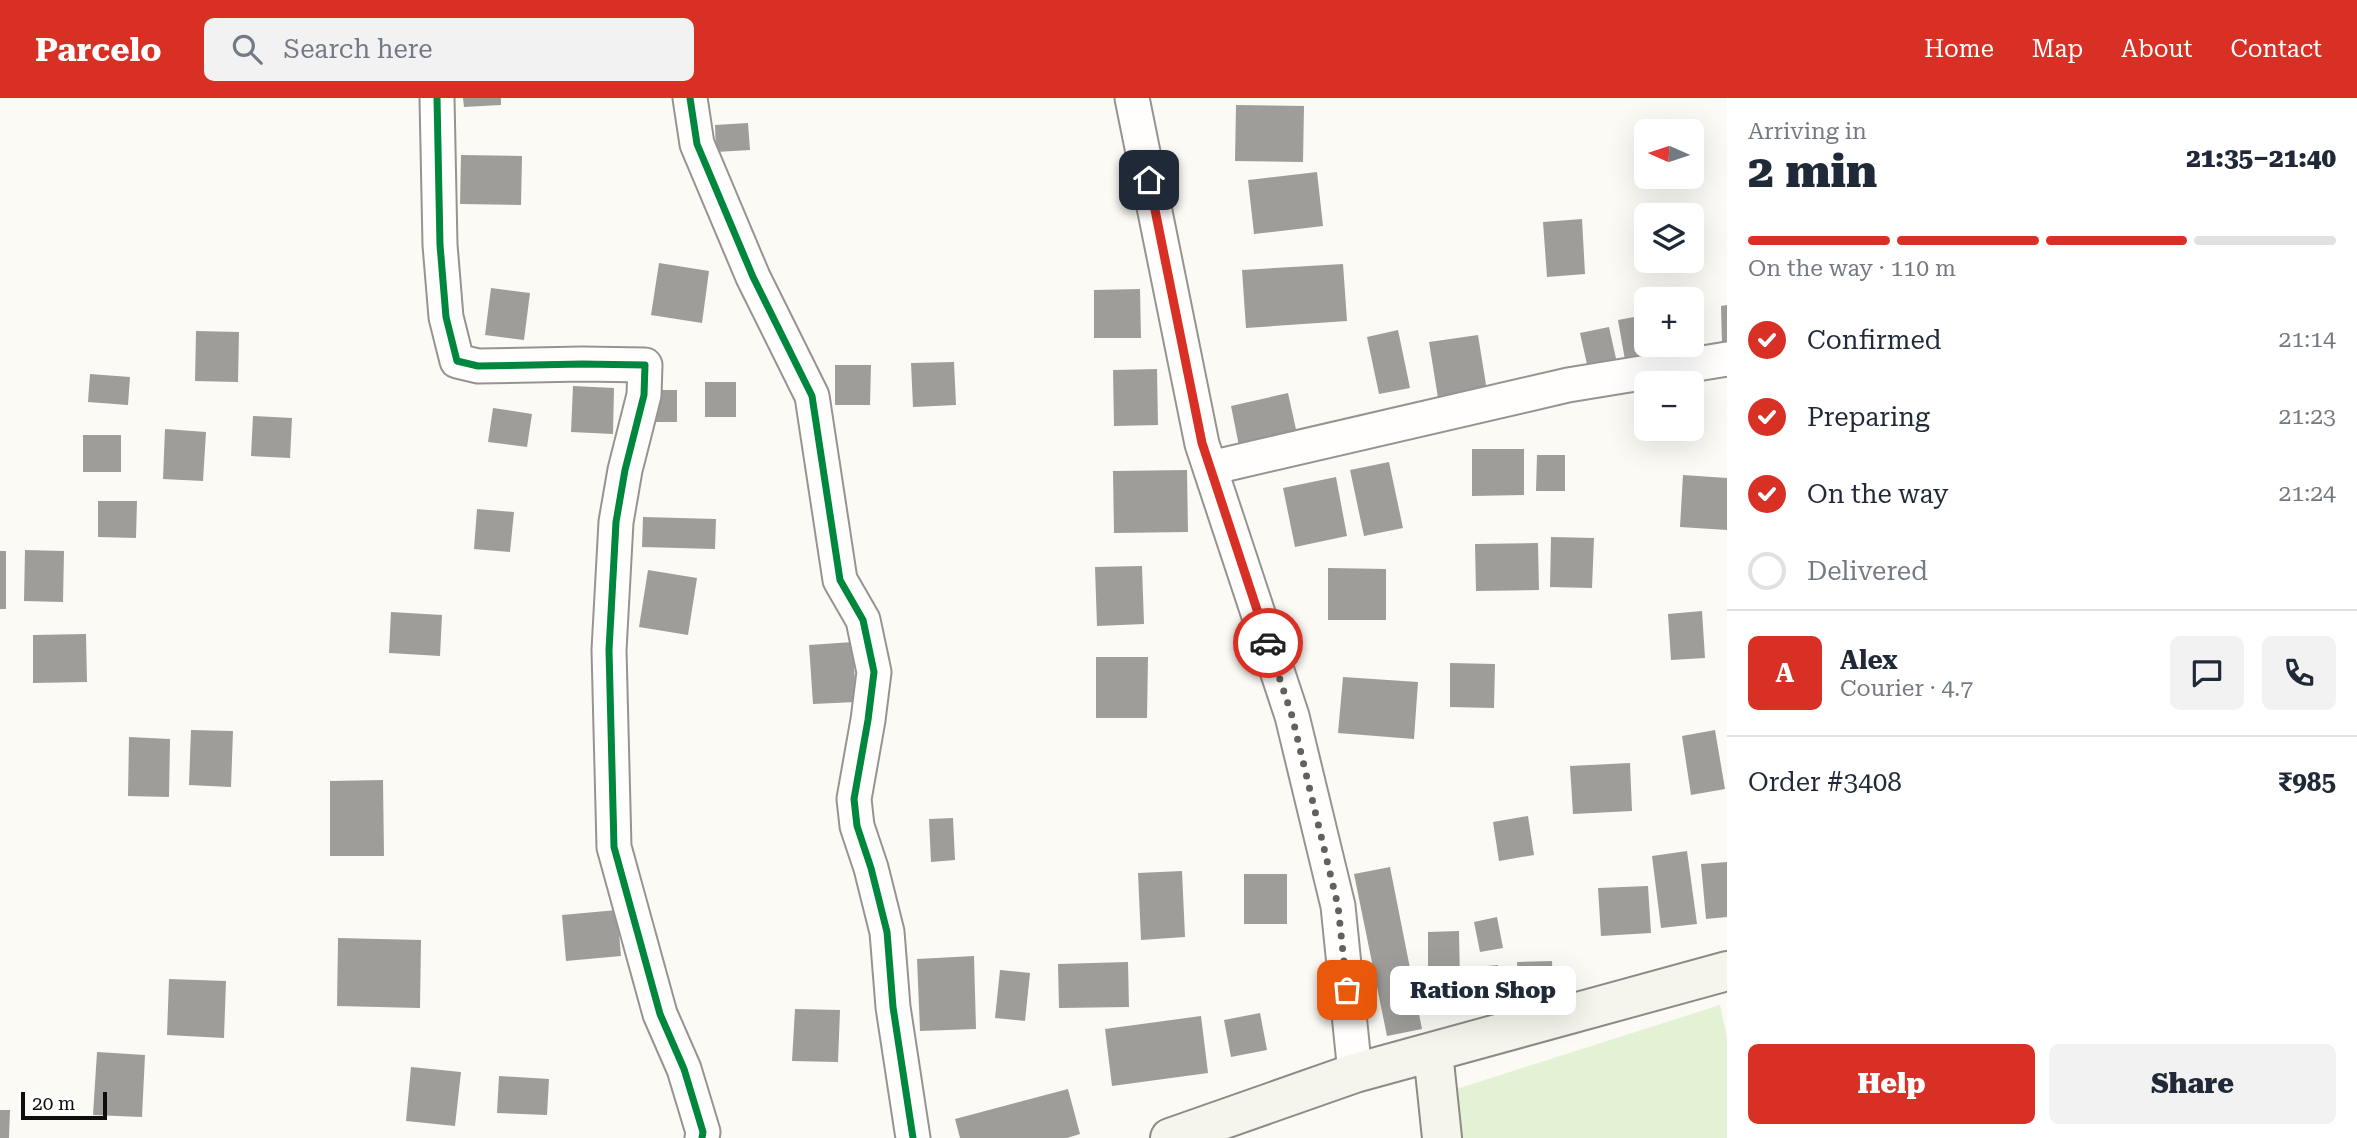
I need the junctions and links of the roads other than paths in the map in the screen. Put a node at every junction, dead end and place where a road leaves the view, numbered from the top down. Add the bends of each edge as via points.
1 (437, 98) edge
2 (690, 98) edge
3 (1132, 98) edge
4 (1727, 359) edge
5 (1210, 468) junction
6 (1727, 971) edge
7 (1433, 1052) junction
8 (1355, 1073) junction
9 (702, 1138) edge
10 (913, 1138) edge
11 (1170, 1138) edge
12 (1442, 1138) edge

1 - 9 street via 440,245 446,317 457,362 478,366 645,365 644,395 615,535 609,650 614,847 660,1014 684,1069
2 - 10 street via 697,144 753,277 812,396 840,580 863,620 874,672 854,799 887,932
3 - 5 street
4 - 5 street via 1568,385
5 - 8 street via 1292,716 1338,906
6 - 7 main road
7 - 8 main road
7 - 12 main road
8 - 11 main road

